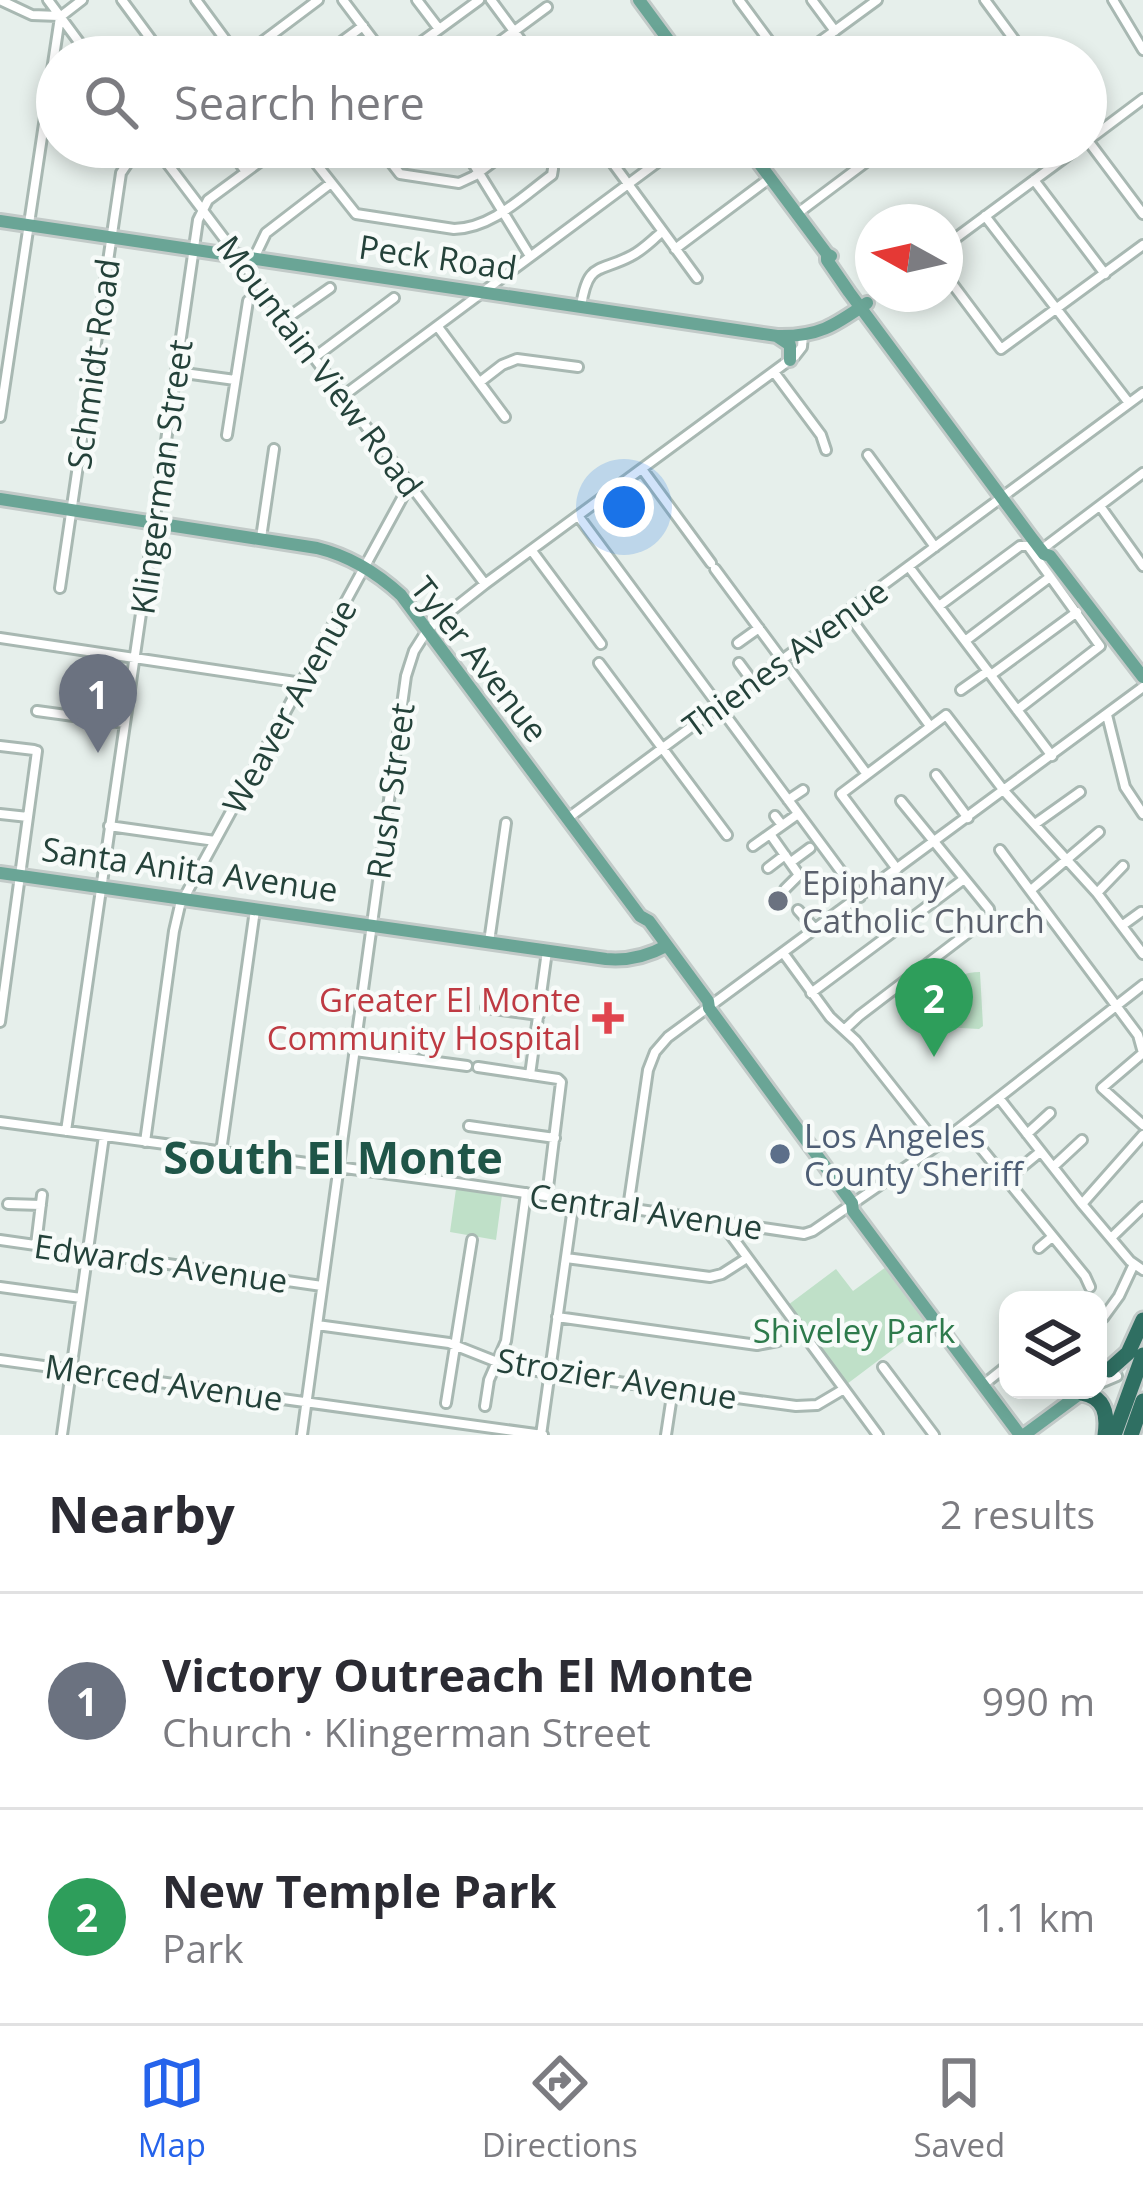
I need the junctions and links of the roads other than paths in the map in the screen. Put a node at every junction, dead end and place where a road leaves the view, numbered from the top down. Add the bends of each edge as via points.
1 (0, 0) edge
2 (48, 0) edge
3 (82, 0) edge
4 (122, 0) edge
5 (196, 0) edge
6 (318, 0) edge
7 (343, 0) edge
8 (417, 0) edge
9 (479, 0) edge
10 (491, 0) edge
11 (639, 0) edge
12 (739, 0) edge
13 (812, 0) edge
14 (985, 0) edge
15 (1113, 0) edge
16 (870, 2) edge
17 (547, 7) dead end
18 (60, 16) junction
19 (363, 26) junction
20 (439, 29) junction
21 (513, 31) junction
22 (835, 31) junction
23 (57, 36) edge
24 (74, 36) edge
25 (149, 36) edge
26 (224, 36) edge
27 (269, 36) edge
28 (349, 36) edge
29 (370, 36) edge
30 (430, 36) edge
31 (506, 36) edge
32 (517, 36) edge
33 (666, 36) edge
34 (766, 36) edge
35 (828, 36) edge
36 (1012, 36) edge
37 (1143, 50) edge
38 (1143, 99) edge
39 (1107, 126) edge
40 (37, 168) edge
41 (124, 168) edge
42 (171, 168) edge
43 (243, 168) edge
44 (251, 168) edge
45 (319, 168) edge
46 (394, 168) edge
47 (478, 168) edge
48 (484, 168) edge
49 (616, 168) edge
50 (650, 168) edge
51 (763, 168) edge
52 (859, 168) edge
53 (1050, 168) edge
54 (1106, 168) edge
55 (554, 169) dead end
56 (480, 171) junction
57 (246, 172) junction
58 (770, 178) junction
59 (1034, 180) junction
60 (331, 183) junction
61 (628, 184) junction
62 (202, 210) junction
63 (502, 212) junction
64 (797, 214) junction
65 (1143, 214) edge
66 (985, 216) junction
67 (0, 220) edge
68 (28, 225) junction
69 (662, 232) junction
70 (963, 232) edge
71 (112, 237) junction
72 (1143, 245) edge
73 (194, 249) junction
74 (675, 249) junction
75 (237, 255) junction
76 (530, 256) junction
77 (254, 258) junction
78 (269, 260) junction
79 (1105, 274) junction
80 (697, 278) dead end
81 (262, 288) junction
82 (330, 288) dead end
83 (855, 291) edge
84 (484, 292) junction
85 (394, 298) dead end
86 (963, 299) edge
87 (248, 301) dead end
88 (581, 306) junction
89 (1056, 310) junction
90 (855, 311) edge
91 (872, 312) edge
92 (287, 319) junction
93 (438, 326) junction
94 (803, 335) junction
95 (777, 336) junction
96 (315, 357) junction
97 (790, 360) junction
98 (578, 367) dead end
99 (176, 372) junction
100 (774, 372) junction
101 (235, 380) junction
102 (480, 382) junction
103 (1143, 393) edge
104 (343, 396) junction
105 (1129, 403) junction
106 (0, 416) edge
107 (505, 418) dead end
108 (227, 435) dead end
109 (274, 449) dead end
110 (826, 450) dead end
111 (868, 455) dead end
112 (642, 470) junction
113 (1143, 473) edge
114 (410, 486) junction
115 (1005, 496) junction
116 (0, 500) edge
117 (1100, 506) junction
118 (71, 511) junction
119 (578, 518) junction
120 (154, 523) junction
121 (261, 538) junction
122 (935, 548) junction
123 (532, 551) junction
124 (1046, 551) junction
125 (1143, 566) edge
126 (366, 567) junction
127 (909, 567) junction
128 (1051, 577) junction
129 (485, 584) junction
130 (60, 588) dead end
131 (939, 606) junction
132 (1077, 612) junction
133 (847, 613) junction
134 (759, 628) junction
135 (428, 629) junction
136 (1105, 630) junction
137 (0, 638) edge
138 (965, 640) junction
139 (738, 643) dead end
140 (601, 644) dead end
141 (134, 658) junction
142 (783, 660) junction
143 (599, 663) dead end
144 (740, 663) dead end
145 (989, 673) junction
146 (1143, 677) edge
147 (84, 681) dead end
148 (753, 682) junction
149 (302, 683) junction
150 (130, 688) junction
151 (1143, 688) edge
152 (961, 690) dead end
153 (720, 708) junction
154 (37, 710) dead end
155 (1017, 710) junction
156 (1107, 715) junction
157 (124, 723) junction
158 (930, 726) junction
159 (0, 746) edge
160 (664, 748) junction
161 (1052, 756) junction
162 (866, 773) junction
163 (936, 775) dead end
164 (803, 790) dead end
165 (1080, 791) dead end
166 (1005, 792) junction
167 (788, 800) junction
168 (901, 801) dead end
169 (0, 814) edge
170 (798, 814) junction
171 (1143, 814) edge
172 (775, 816) dead end
173 (28, 817) junction
174 (568, 818) junction
175 (968, 818) junction
176 (506, 823) dead end
177 (1035, 824) junction
178 (782, 825) junction
179 (109, 826) junction
180 (1099, 832) dead end
181 (770, 834) junction
182 (727, 835) dead end
183 (215, 841) junction
184 (934, 842) junction
185 (753, 846) dead end
186 (811, 848) dead end
187 (1000, 850) dead end
188 (788, 859) junction
189 (1068, 860) junction
190 (1123, 866) dead end
191 (768, 868) dead end
192 (897, 869) junction
193 (0, 871) edge
194 (21, 874) junction
195 (964, 879) junction
196 (100, 885) junction
197 (785, 889) dead end
198 (1031, 890) junction
199 (1097, 893) junction
200 (860, 897) junction
201 (184, 898) junction
202 (255, 908) junction
203 (798, 910) dead end
204 (1141, 912) edge
205 (372, 926) junction
206 (1124, 926) junction
207 (816, 930) junction
208 (0, 937) edge
209 (12, 938) junction
210 (489, 942) junction
211 (662, 947) junction
212 (548, 951) junction
213 (784, 954) junction
214 (1143, 954) edge
215 (1143, 985) edge
216 (812, 993) junction
217 (1, 1002) edge
218 (1116, 1006) junction
219 (486, 1008) dead end
220 (709, 1008) junction
221 (538, 1015) junction
222 (0, 1022) edge
223 (844, 1030) junction
224 (355, 1051) junction
225 (1143, 1053) edge
226 (467, 1066) dead end
227 (478, 1067) dead end
228 (530, 1075) junction
229 (999, 1098) junction
230 (1050, 1113) dead end
231 (0, 1122) edge
232 (1143, 1125) edge
233 (469, 1126) dead end
234 (963, 1126) junction
235 (66, 1131) junction
236 (1027, 1134) junction
237 (1143, 1135) edge
238 (104, 1136) junction
239 (555, 1138) junction
240 (1082, 1140) dead end
241 (145, 1142) junction
242 (938, 1144) junction
243 (221, 1152) junction
244 (1040, 1152) junction
245 (1053, 1167) junction
246 (338, 1168) junction
247 (1006, 1180) junction
248 (526, 1193) junction
249 (548, 1196) junction
250 (574, 1199) junction
251 (852, 1203) junction
252 (8, 1204) dead end
253 (1082, 1204) junction
254 (1143, 1207) edge
255 (628, 1208) junction
256 (720, 1222) junction
257 (1052, 1237) junction
258 (1112, 1237) junction
259 (0, 1240) edge
260 (472, 1240) dead end
261 (36, 1245) junction
262 (1039, 1248) dead end
263 (88, 1252) junction
264 (566, 1258) junction
265 (747, 1258) junction
266 (1138, 1267) edge
267 (322, 1286) junction
268 (0, 1287) edge
269 (1090, 1287) dead end
270 (81, 1298) junction
271 (1107, 1312) edge
272 (557, 1317) junction
273 (1143, 1320) edge
274 (317, 1325) junction
275 (799, 1329) junction
276 (949, 1335) junction
277 (456, 1345) junction
278 (1143, 1355) edge
279 (0, 1360) edge
280 (496, 1362) junction
281 (883, 1367) dead end
282 (71, 1370) junction
283 (550, 1372) junction
284 (999, 1373) edge
285 (1107, 1373) edge
286 (988, 1382) junction
287 (673, 1389) junction
288 (844, 1389) junction
289 (1074, 1399) edge
290 (1096, 1399) edge
291 (306, 1402) junction
292 (446, 1403) dead end
293 (1143, 1404) edge
294 (485, 1406) dead end
295 (494, 1431) edge
296 (62, 1435) edge
297 (302, 1435) edge
298 (542, 1435) edge
299 (666, 1435) edge
300 (878, 1435) edge
301 (934, 1435) edge
302 (1024, 1435) edge
303 (1105, 1435) edge
304 (1114, 1435) edge
305 (1133, 1435) edge

1 - 18 street via 32,15
2 - 18 street
3 - 18 street
4 - 25 street
5 - 26 street
6 - 27 street
7 - 19 street
8 - 20 street
9 - 20 street
10 - 21 street
11 - 33 main road
12 - 34 street
13 - 22 street
14 - 36 street
15 - 37 street
16 - 22 street
17 - 21 street
18 - 23 street
18 - 24 street
19 - 28 street
19 - 29 street
20 - 30 street
21 - 31 street
21 - 32 street
22 - 35 street
38 - 39 street
40 - 68 street
41 - 71 street, Schmidt Road
42 - 62 street, Mountain View Road
43 - 57 street
44 - 57 street
45 - 60 street
46 - 56 street via 459,183
47 - 56 street
48 - 56 street
49 - 61 street
50 - 61 street
51 - 58 main road
52 - 64 street
53 - 59 street
54 - 65 street
55 - 63 street
56 - 63 street
57 - 62 street
58 - 64 main road
58 - 74 street
59 - 66 street
59 - 79 street
60 - 63 street via 352,211 370,217 461,229
60 - 77 street via 268,231
61 - 69 street
61 - 76 street
62 - 73 street, Klingerman Street
62 - 75 street, Mountain View Road
63 - 76 street
64 - 83 main road
66 - 70 street
66 - 89 street
67 - 68 main road, Peck Road
68 - 71 main road, Peck Road
68 - 106 street
69 - 74 street
69 - 88 street via 597,270
71 - 73 main road, Peck Road
71 - 118 street, Schmidt Road
72 - 79 street
73 - 75 main road, Peck Road
73 - 99 street, Klingerman Street
74 - 80 street
75 - 77 main road, Peck Road
75 - 81 street, Mountain View Road
76 - 84 street
77 - 78 main road, Peck Road
78 - 81 street via 258,271
78 - 84 main road, Peck Road
79 - 89 street
81 - 92 street, Mountain View Road
82 - 92 street
84 - 88 main road, Peck Road
84 - 93 street
85 - 96 street
86 - 89 street via 1000,349
87 - 101 street
88 - 95 main road, Peck Road
89 - 105 street
90 - 94 main road, Peck Road
91 - 115 main road
92 - 96 street, Mountain View Road
93 - 102 street
93 - 104 street
94 - 95 main road, Peck Road
94 - 97 street, Rush Street
95 - 97 main road via 790,345
96 - 104 street, Mountain View Road
97 - 100 street, Rush Street
98 - 102 street via 517,359
99 - 101 street
99 - 120 street, Klingerman Street
100 - 110 street
100 - 112 street, Rush Street
101 - 108 street
102 - 107 street
103 - 105 street, Thienes Avenue
104 - 114 street, Mountain View Road
105 - 115 street, Thienes Avenue
109 - 121 street
111 - 122 street
112 - 119 street, Rush Street
112 - 134 street
113 - 117 street
114 - 126 street, Weaver Avenue
114 - 129 street, Mountain View Road
115 - 122 street, Thienes Avenue
115 - 124 main road
116 - 118 main road, Tyler Avenue
117 - 124 street
117 - 125 street
118 - 120 main road, Tyler Avenue
118 - 130 street, Schmidt Road
119 - 123 street, Rush Street
119 - 153 street
120 - 121 main road, Tyler Avenue
120 - 141 street, Klingerman Street
121 - 126 main road, Tyler Avenue
122 - 127 street, Thienes Avenue
123 - 129 street, Rush Street
123 - 140 street
124 - 136 main road
126 - 135 main road, Tyler Avenue
126 - 149 street, Weaver Avenue
127 - 131 street
127 - 133 street, Thienes Avenue
128 - 131 street via 1024,545
128 - 132 street
128 - 138 street
129 - 135 street, Rush Street
131 - 138 street
132 - 145 street
132 - 155 street via 1100,646
133 - 142 street, Thienes Avenue
133 - 158 street
134 - 139 street
134 - 142 street
135 - 174 main road, Tyler Avenue
135 - 205 street, Rush Street via 406,676
136 - 146 main road
136 - 151 main road
137 - 141 street
138 - 145 street
141 - 149 street
141 - 150 street, Klingerman Street
142 - 148 street, Thienes Avenue
142 - 162 street
143 - 160 street
144 - 148 street
145 - 152 street
145 - 155 street
147 - 150 street
148 - 153 street, Thienes Avenue
149 - 183 street, Weaver Avenue
150 - 157 street, Klingerman Street
151 - 156 street
153 - 160 street, Thienes Avenue
153 - 167 street
154 - 157 street
155 - 161 street
156 - 161 street
156 - 171 street via 1125,787
157 - 179 street, Klingerman Street
158 - 162 street
158 - 166 street via 951,720
159 - 173 street via 35,751
160 - 174 street, Thienes Avenue
160 - 182 street
161 - 166 street
162 - 192 street via 841,794
163 - 175 street
164 - 167 street
165 - 177 street
166 - 175 street
166 - 177 street
167 - 170 street
168 - 184 street
169 - 173 street
170 - 178 street
170 - 200 street
172 - 178 street
173 - 194 street
174 - 211 main road, Tyler Avenue
175 - 184 street
176 - 210 street
177 - 189 street
178 - 181 street
179 - 183 street
179 - 196 street, Klingerman Street
180 - 189 street
181 - 185 street
181 - 188 street
183 - 201 street, Weaver Avenue
184 - 192 street
184 - 195 street
186 - 188 street
187 - 198 street
188 - 191 street
188 - 197 street via 799,875
189 - 198 street
189 - 199 street
190 - 199 street
192 - 200 street
193 - 194 main road, Santa Anita Avenue
194 - 196 main road, Santa Anita Avenue
194 - 209 street
195 - 216 street
195 - 223 street via 990,916
196 - 201 main road, Santa Anita Avenue
196 - 235 street, Klingerman Street
198 - 218 street
199 - 206 street
200 - 207 street
201 - 202 main road, Santa Anita Avenue
201 - 241 street, Weaver Avenue
202 - 205 main road, Santa Anita Avenue
202 - 243 street
203 - 207 street
204 - 206 street
205 - 210 main road, Santa Anita Avenue
205 - 224 street, Rush Street
206 - 214 street
207 - 213 street
208 - 209 street
209 - 217 street
210 - 212 main road, Santa Anita Avenue
211 - 212 main road, Santa Anita Avenue via 620,960
211 - 220 main road
212 - 221 street
213 - 216 street
213 - 220 street
215 - 218 street, Central Avenue
216 - 223 street
217 - 222 street
218 - 225 street
218 - 229 street, Central Avenue
219 - 221 street
220 - 251 main road
220 - 255 street via 655,1052
221 - 228 street
223 - 242 street
224 - 226 street
224 - 246 street, Rush Street
225 - 232 street via 1102,1088
227 - 228 street
228 - 239 street via 561,1082
229 - 234 street, Central Avenue
229 - 236 street
230 - 236 street
231 - 235 street, Central Avenue
233 - 239 street
234 - 242 street, Central Avenue
234 - 247 street
235 - 238 street, Central Avenue
236 - 244 street
237 - 253 street
238 - 241 street, Central Avenue
238 - 263 street
239 - 249 street
240 - 245 street
241 - 243 street, Central Avenue
242 - 251 street, Central Avenue
243 - 246 street, Central Avenue
244 - 245 street
244 - 247 street
245 - 253 street
246 - 248 street, Central Avenue
246 - 267 street, Rush Street
247 - 257 street
248 - 249 street, Central Avenue
248 - 280 street via 506,1341
249 - 250 street, Central Avenue
250 - 255 street, Central Avenue
250 - 264 street
251 - 256 street, Central Avenue via 807,1233
251 - 276 main road
252 - 261 street via 41,1200
253 - 258 street
254 - 258 street
255 - 256 street, Central Avenue
256 - 265 street
257 - 262 street
257 - 269 street
258 - 266 street
259 - 261 street, Edwards Avenue
260 - 277 street
261 - 263 street, Edwards Avenue
263 - 267 street, Edwards Avenue
263 - 270 street
264 - 265 street via 710,1277
264 - 272 street
265 - 275 street
266 - 271 street
267 - 274 street, Rush Street
268 - 270 street
270 - 282 street
272 - 275 street via 757,1345
272 - 283 street
273 - 285 highway via 1128,1353
274 - 277 street, Strozier Avenue
274 - 291 street, Rush Street
275 - 288 street
276 - 286 main road
276 - 302 main road
277 - 280 street, Strozier Avenue
277 - 292 street
278 - 304 highway
279 - 282 street, Merced Avenue
280 - 283 street, Strozier Avenue
280 - 294 street
281 - 301 street
282 - 291 street, Merced Avenue
282 - 296 street
283 - 287 street, Strozier Avenue
283 - 298 street
284 - 286 street
286 - 302 main road
287 - 288 street, Strozier Avenue via 807,1407
287 - 299 street
288 - 300 street
289 - 302 main road
290 - 303 highway via 1107,1418
291 - 295 street, Merced Avenue
291 - 297 street, Rush Street
293 - 305 highway
295 - 298 street, Merced Avenue

